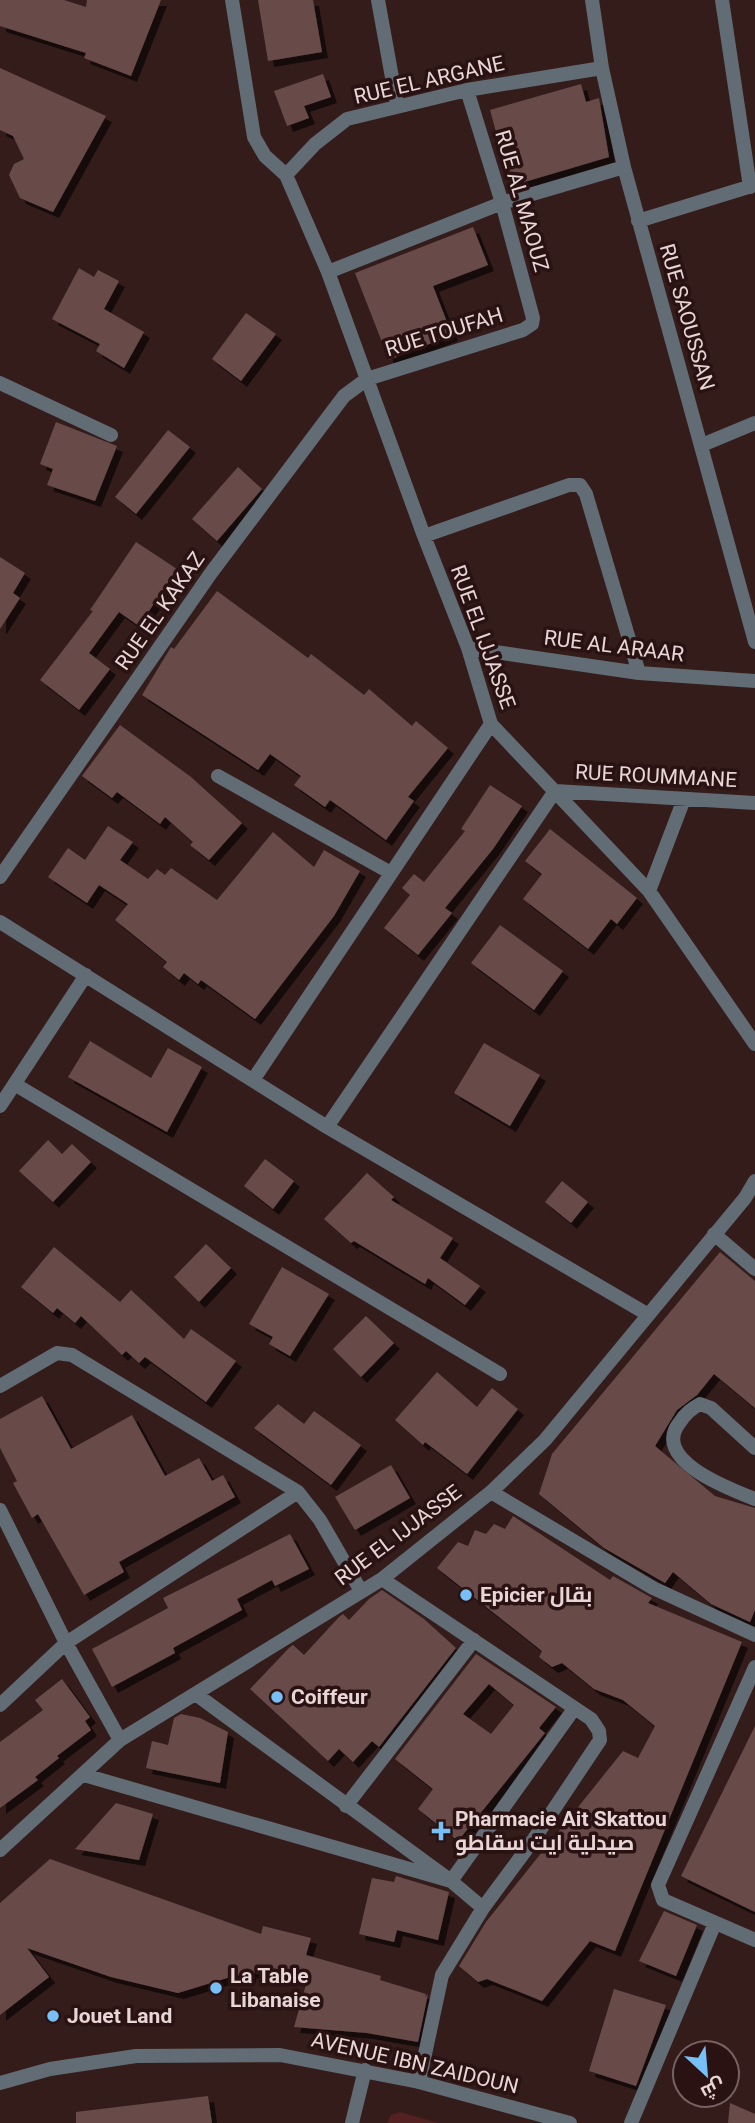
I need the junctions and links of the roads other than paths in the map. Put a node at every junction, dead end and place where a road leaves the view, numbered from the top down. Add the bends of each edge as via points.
1 (232, 0) edge
2 (378, 0) edge
3 (592, 0) edge
4 (722, 0) edge
5 (602, 68) junction
6 (467, 90) junction
7 (397, 105) junction
8 (624, 167) junction
9 (286, 175) junction
10 (752, 186) edge
11 (502, 203) junction
12 (638, 221) junction
13 (328, 272) junction
14 (532, 324) joint
15 (367, 379) junction
16 (0, 383) edge
17 (755, 423) edge
18 (111, 435) dead end
19 (702, 445) junction
20 (424, 537) junction
21 (749, 602) edge
22 (755, 642) edge
23 (468, 648) junction
24 (639, 673) junction
25 (755, 681) edge
26 (491, 724) junction
27 (218, 776) dead end
28 (555, 791) junction
29 (684, 799) junction
30 (755, 803) edge
31 (391, 873) junction
32 (0, 877) edge
33 (649, 891) junction
34 (0, 922) edge
35 (86, 975) junction
36 (755, 1044) edge
37 (253, 1080) junction
38 (16, 1085) junction
39 (0, 1106) edge
40 (327, 1127) junction
41 (755, 1181) edge
42 (714, 1234) junction
43 (755, 1269) edge
44 (647, 1314) junction
45 (500, 1374) dead end
46 (0, 1386) edge
47 (755, 1448) edge
48 (298, 1492) junction
49 (491, 1492) junction
50 (755, 1499) edge
51 (0, 1510) edge
52 (382, 1579) junction
53 (360, 1591) junction
54 (755, 1634) edge
55 (474, 1640) junction
56 (66, 1643) junction
57 (755, 1667) edge
58 (197, 1695) junction
59 (0, 1705) edge
60 (574, 1709) junction
61 (120, 1740) junction
62 (84, 1775) junction
63 (346, 1805) junction
64 (0, 1850) edge
65 (451, 1881) junction
66 (483, 1908) junction
67 (715, 1923) junction
68 (755, 1940) edge
69 (365, 2070) junction
70 (419, 2082) junction
71 (0, 2084) edge
72 (352, 2123) edge
73 (570, 2123) edge
74 (631, 2123) edge

1 - 9 street via 254,137 265,156
2 - 7 street
3 - 5 street, RUE SAOUSSAN
4 - 10 street
5 - 6 street, RUE EL ARGANE
5 - 8 street, RUE SAOUSSAN
6 - 7 street, RUE EL ARGANE
6 - 11 street, RUE AL MAOUZ
7 - 9 street, RUE EL ARGANE via 347,119
8 - 11 street
8 - 12 street, RUE SAOUSSAN
9 - 13 street, RUE EL IJJASSE
10 - 12 street
11 - 13 street
11 - 14 street, RUE AL MAOUZ
12 - 19 street, RUE SAOUSSAN
13 - 15 street, RUE EL IJJASSE
14 - 15 street, RUE TOUFAH
15 - 20 street, RUE EL IJJASSE
15 - 32 street, RUE EL KAKAZ via 344,396 219,562
16 - 18 street
17 - 19 street
19 - 21 street, RUE SAOUSSAN
20 - 23 street, RUE EL IJJASSE
20 - 24 street via 580,485
21 - 22 street, RUE SAOUSSAN
23 - 24 street, RUE AL ARAAR
23 - 26 street, RUE EL IJJASSE
24 - 25 street, RUE AL ARAAR
26 - 28 street, RUE EL IJJASSE
26 - 31 street
27 - 31 street
28 - 29 street, RUE ROUMMANE
28 - 33 street, RUE EL IJJASSE
28 - 40 street
29 - 30 street, RUE ROUMMANE
29 - 33 street
31 - 37 street
33 - 36 street, RUE EL IJJASSE
34 - 35 street
35 - 37 street
35 - 38 street
37 - 40 street
38 - 39 street
38 - 45 street
40 - 44 street
41 - 42 street, RUE EL IJJASSE
42 - 43 street
42 - 44 street, RUE EL IJJASSE
44 - 49 street, RUE EL IJJASSE via 545,1440
46 - 48 street via 57,1353 72,1355
47 - 50 street via 711,1408 700,1404 689,1409 671,1432 677,1454 706,1477
48 - 53 street via 320,1520
48 - 56 street
49 - 52 street, RUE EL IJJASSE
49 - 54 street via 653,1588
51 - 56 street
52 - 53 street, RUE EL IJJASSE
52 - 55 street
53 - 58 street, RUE EL IJJASSE
55 - 60 street
55 - 63 street
56 - 59 street
56 - 61 street
57 - 67 street via 658,1885 663,1900
58 - 61 street, RUE EL IJJASSE
58 - 63 street
60 - 65 street
60 - 66 street via 591,1719 600,1740
61 - 62 street, RUE EL IJJASSE
62 - 64 street, RUE EL IJJASSE
62 - 65 street
63 - 65 street
65 - 66 street
66 - 70 street via 442,1975
67 - 68 street
67 - 74 street
69 - 70 street, AVENUE IBN ZAIDOUN
69 - 71 street, AVENUE IBN ZAIDOUN via 293,2056 198,2054 90,2062
69 - 72 street
70 - 73 street, AVENUE IBN ZAIDOUN

